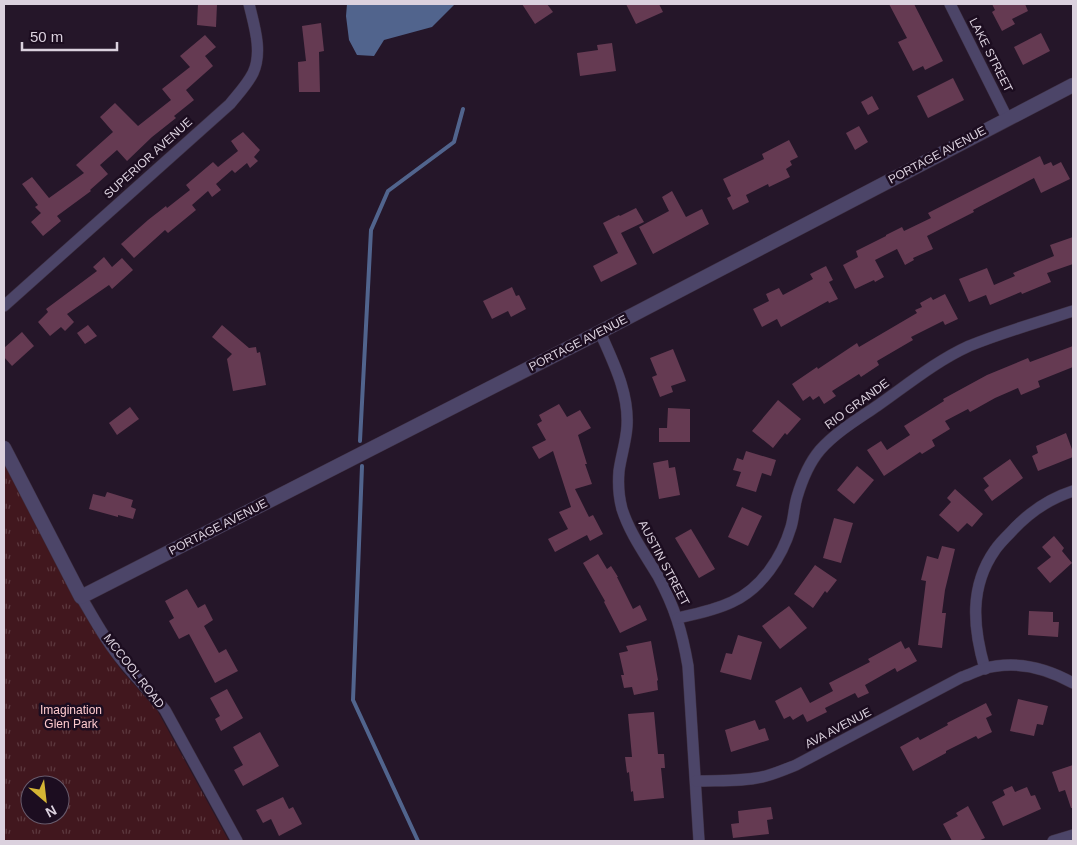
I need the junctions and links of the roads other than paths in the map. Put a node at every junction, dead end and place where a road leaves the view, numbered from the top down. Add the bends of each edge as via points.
1 (250, 4) edge
2 (950, 4) edge
3 (1073, 85) edge
4 (1008, 118) junction
5 (4, 306) edge
6 (1073, 311) edge
7 (600, 332) junction
8 (4, 448) edge
9 (1073, 491) edge
10 (81, 597) junction
11 (678, 618) junction
12 (984, 669) junction
13 (1073, 683) edge
14 (696, 781) junction
15 (1073, 835) edge
16 (237, 841) edge
17 (699, 841) edge
18 (1053, 841) edge

1 - 5 street, SUPERIOR AVENUE via 257,57 253,72 230,104
2 - 4 street, LAKE STREET
3 - 4 street, PORTAGE AVENUE
4 - 7 street, PORTAGE AVENUE
6 - 11 street, RIO GRANDE via 968,347 939,363 836,434 807,470 785,544 764,578 733,602
7 - 10 street, PORTAGE AVENUE
7 - 11 street, AUSTIN STREET via 624,391 627,407 626,440 619,471 622,507 628,526
8 - 10 street, MCCOOL ROAD
9 - 12 street via 1031,512 995,550 986,565 976,597 975,619
10 - 16 street, MCCOOL ROAD via 114,650 165,710
11 - 14 street, AUSTIN STREET via 688,666
12 - 13 street, AVA AVENUE via 1023,666 1055,673
12 - 14 street, AVA AVENUE via 962,677 781,772
14 - 17 street, AUSTIN STREET
15 - 18 street

